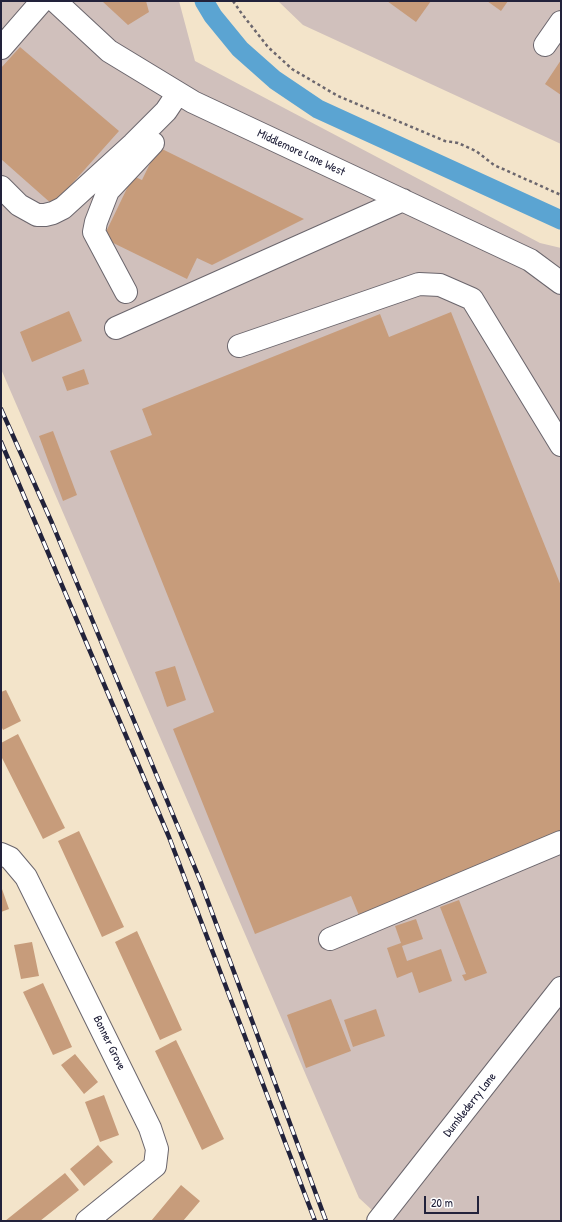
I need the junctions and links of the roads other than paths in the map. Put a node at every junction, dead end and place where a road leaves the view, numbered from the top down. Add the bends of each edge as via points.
1 (42, 1) edge
2 (54, 1) edge
3 (561, 22) edge
4 (545, 45) dead end
5 (1, 48) edge
6 (185, 97) junction
7 (1, 187) edge
8 (403, 200) junction
9 (561, 283) edge
10 (126, 292) dead end
11 (116, 328) dead end
12 (239, 346) dead end
13 (561, 445) edge
14 (561, 842) edge
15 (1, 854) edge
16 (330, 939) dead end
17 (561, 988) edge
18 (87, 1221) edge
19 (378, 1221) edge

1 - 5 street
2 - 6 street, Middlemore Lane West via 110,51
3 - 4 street
6 - 7 street via 166,111 63,208 53,213 37,215 19,205
6 - 8 street, Middlemore Lane West
6 - 10 street via 108,191 96,222 94,232
8 - 9 street, Middlemore Lane West via 530,260
8 - 11 street
12 - 13 street via 420,284 440,285 472,299
14 - 16 street
15 - 18 street, Bonner Grove via 10,858 26,877 150,1128 157,1148 155,1166
17 - 19 street, Dumblederry Lane

